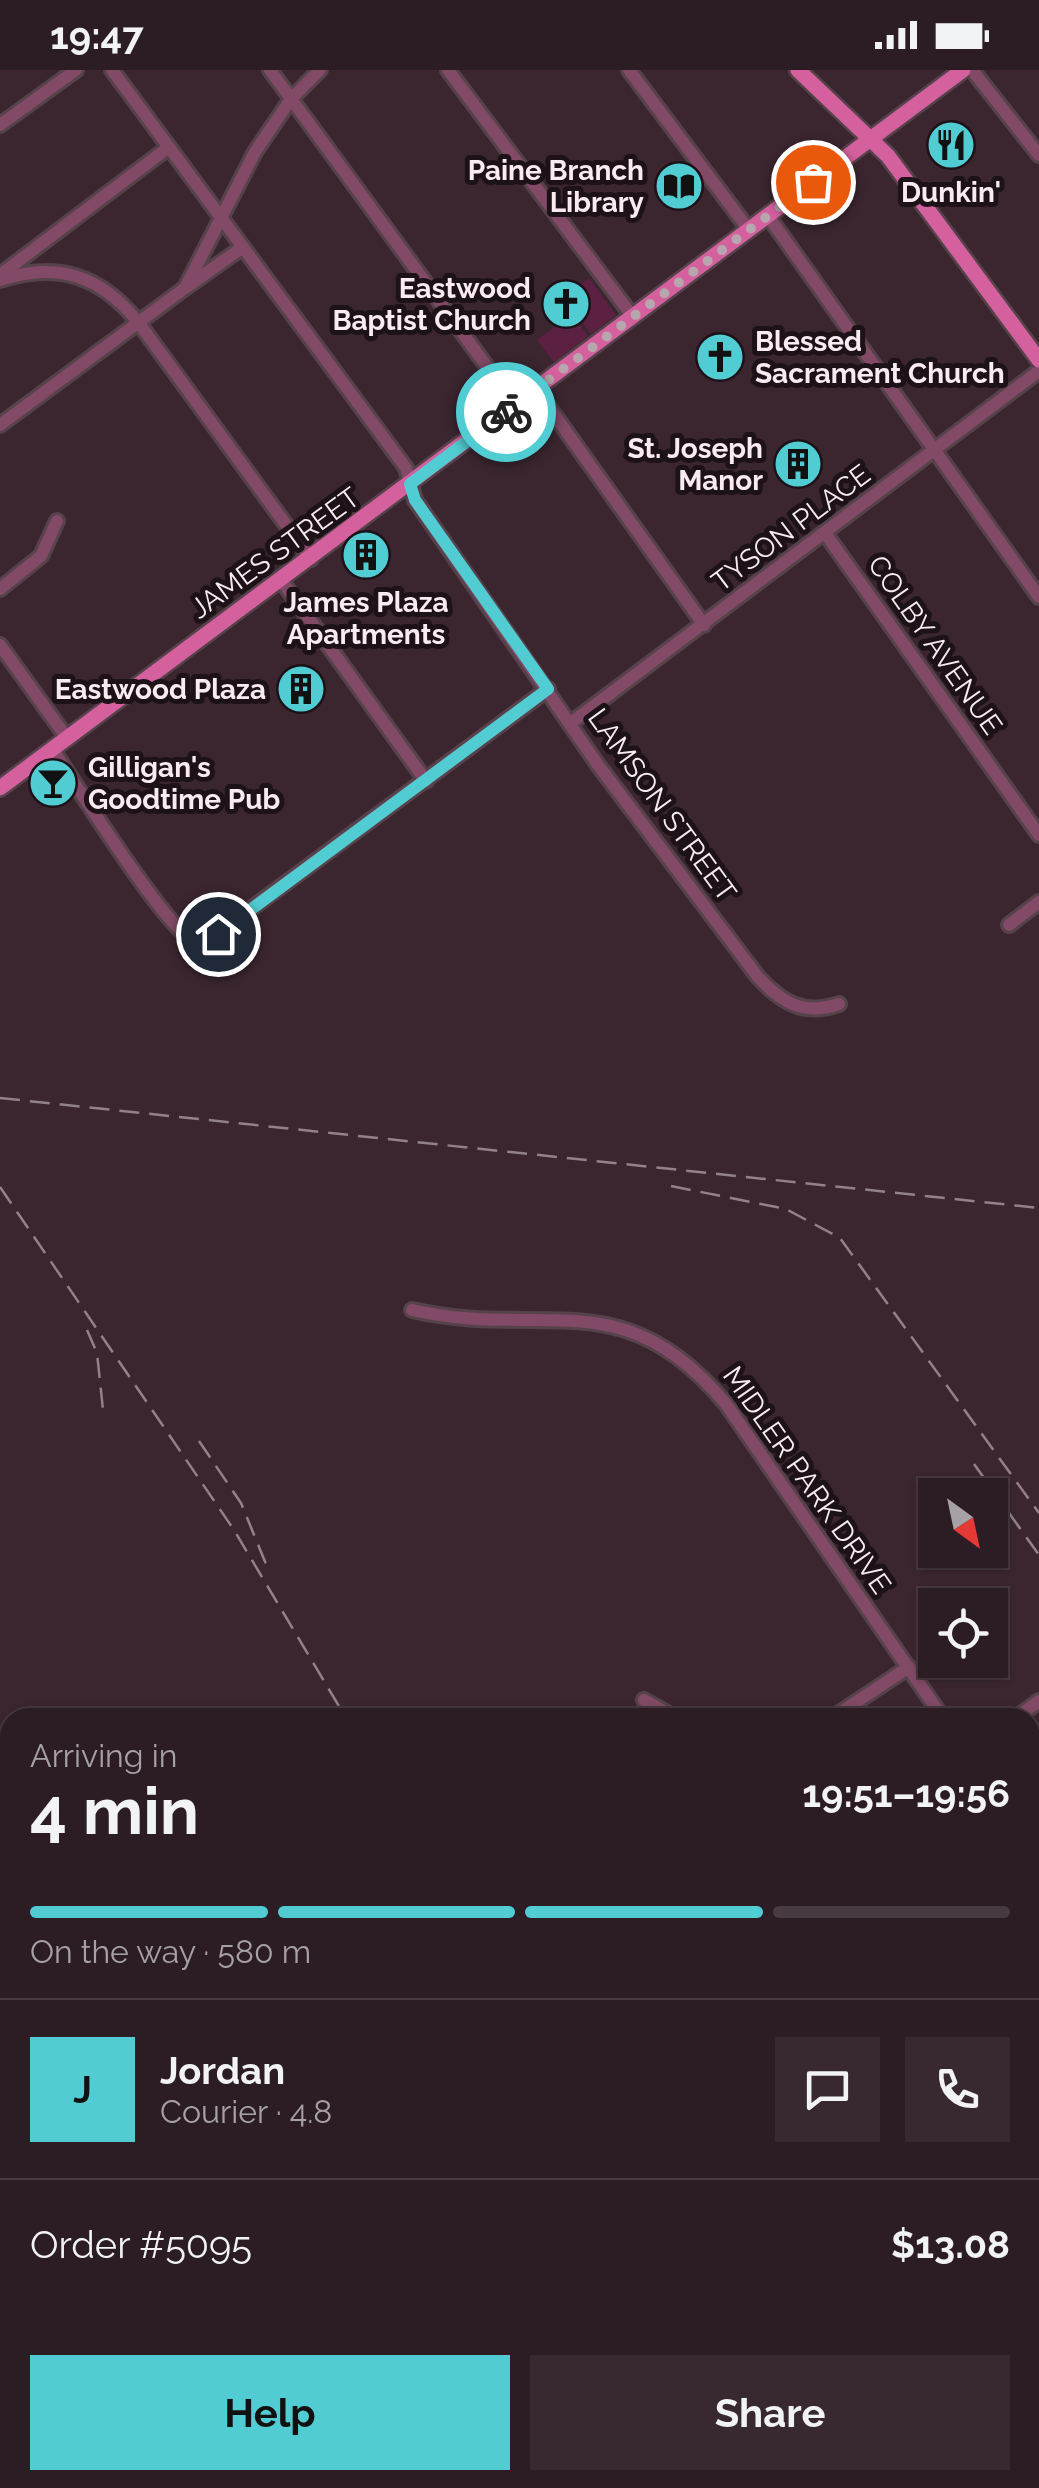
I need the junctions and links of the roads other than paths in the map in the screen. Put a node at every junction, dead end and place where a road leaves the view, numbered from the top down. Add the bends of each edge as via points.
1 (76, 70) edge
2 (112, 70) edge
3 (270, 70) edge
4 (320, 70) edge
5 (448, 70) edge
6 (629, 70) edge
7 (798, 70) edge
8 (963, 70) edge
9 (972, 70) edge
10 (291, 99) junction
11 (0, 125) edge
12 (872, 138) junction
13 (169, 148) junction
14 (1039, 155) edge
15 (768, 216) junction
16 (221, 217) junction
17 (749, 230) junction
18 (41, 243) junction
19 (243, 247) junction
20 (42, 272) junction
21 (0, 277) edge
22 (185, 288) junction
23 (633, 317) junction
24 (138, 322) junction
25 (1039, 360) edge
26 (1039, 371) edge
27 (536, 389) junction
28 (515, 405) junction
29 (0, 425) edge
30 (934, 450) junction
31 (410, 484) junction
32 (57, 521) dead end
33 (825, 533) junction
34 (311, 559) junction
35 (281, 580) junction
36 (0, 589) edge
37 (1039, 596) edge
38 (704, 626) junction
39 (0, 645) edge
40 (548, 689) junction
41 (571, 723) junction
42 (67, 738) junction
43 (52, 749) junction
44 (426, 782) junction
45 (0, 788) edge
46 (1039, 835) edge
47 (1039, 902) edge
48 (1008, 924) dead end
49 (840, 1004) dead end
50 (412, 1310) dead end
51 (908, 1667) junction
52 (644, 1700) dead end
53 (658, 1708) edge
54 (847, 1708) edge
55 (936, 1708) edge

1 - 11 street
2 - 13 street, LAMSON STREET
3 - 10 street
4 - 10 street
5 - 23 street
6 - 17 street
7 - 12 main road
8 - 12 main road, JAMES STREET
9 - 14 street
10 - 16 street
10 - 28 street
12 - 15 main road, JAMES STREET
12 - 25 main road
13 - 16 street, LAMSON STREET
13 - 18 street
15 - 17 main road, JAMES STREET
15 - 30 street
16 - 19 street, LAMSON STREET
16 - 22 street
17 - 23 main road, JAMES STREET
18 - 20 street
18 - 21 street
19 - 22 street
19 - 31 street, LAMSON STREET via 406,468
20 - 21 street
20 - 24 street via 87,276
22 - 24 street
23 - 27 main road, JAMES STREET
24 - 29 street
24 - 34 street
26 - 30 street, TYSON PLACE
27 - 28 main road, JAMES STREET
27 - 38 street
28 - 31 main road, JAMES STREET
30 - 33 street, TYSON PLACE
30 - 37 street
31 - 34 main road, JAMES STREET
31 - 40 street, LAMSON STREET
32 - 36 street via 41,556
33 - 38 street, TYSON PLACE
33 - 46 street, COLBY AVENUE
34 - 35 main road, JAMES STREET
35 - 42 main road, JAMES STREET
35 - 44 street
38 - 41 street, TYSON PLACE
39 - 42 street
40 - 41 street, LAMSON STREET
40 - 44 street
41 - 49 street, LAMSON STREET via 771,992 803,1010
42 - 43 main road, JAMES STREET
43 - 44 street via 160,904 197,943
43 - 45 main road, JAMES STREET
47 - 48 street
50 - 51 street, MIDLER PARK DRIVE via 456,1320 599,1320 672,1350 726,1404
51 - 54 street
51 - 55 street, MIDLER PARK DRIVE
52 - 53 street

